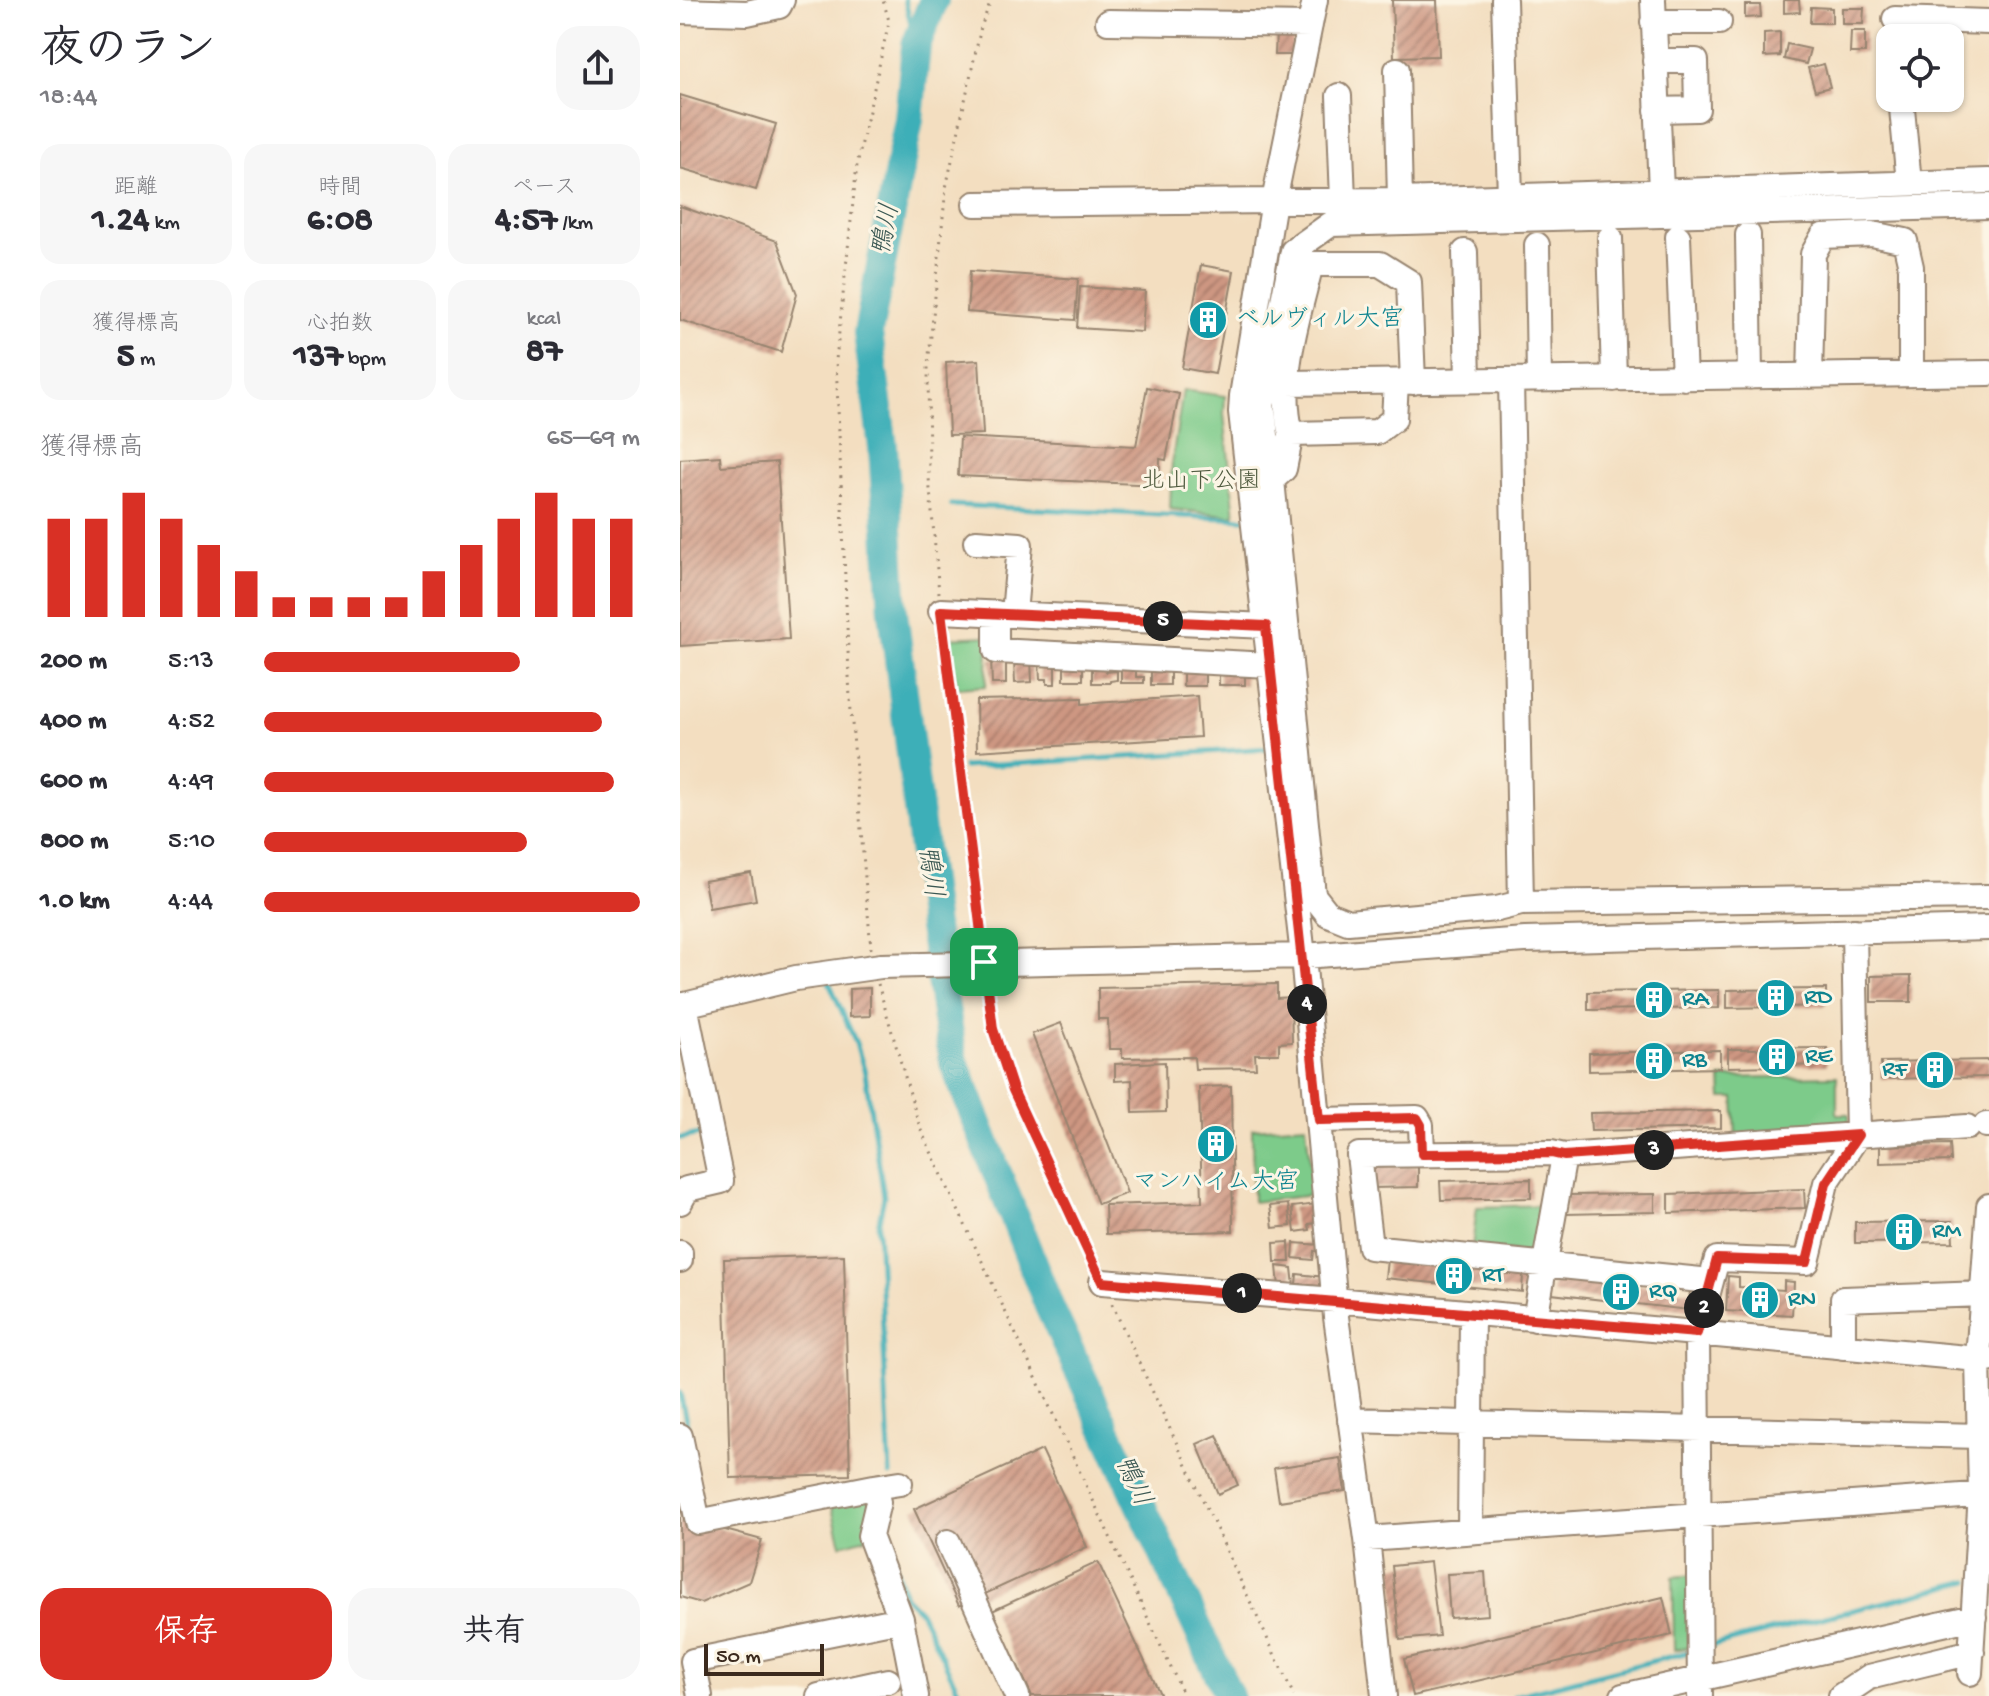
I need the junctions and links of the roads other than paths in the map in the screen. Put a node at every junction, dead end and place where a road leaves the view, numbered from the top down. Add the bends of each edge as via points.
1 (782, 0) edge
2 (1315, 0) edge
3 (1504, 0) edge
4 (680, 11) edge
5 (1154, 11) edge
6 (1653, 11) edge
7 (1895, 19) edge
8 (1108, 22) dead end
9 (1719, 22) dead end
10 (1989, 22) edge
11 (1310, 25) junction
12 (1655, 61) junction
13 (1397, 70) dead end
14 (1339, 96) dead end
15 (1657, 110) junction
16 (1902, 112) edge
17 (1989, 181) edge
18 (1909, 183) junction
19 (1661, 191) junction
20 (1510, 196) junction
21 (1343, 200) junction
22 (1400, 200) junction
23 (1274, 201) junction
24 (975, 204) dead end
25 (1989, 206) edge
26 (1748, 235) dead end
27 (1678, 237) dead end
28 (1610, 238) dead end
29 (1537, 245) dead end
30 (1465, 252) dead end
31 (1989, 373) edge
32 (1911, 374) junction
33 (1810, 376) junction
34 (1750, 377) junction
35 (1684, 378) junction
36 (1614, 379) junction
37 (1511, 380) junction
38 (1539, 380) junction
39 (1468, 381) junction
40 (1405, 382) junction
41 (1287, 383) junction
42 (1291, 434) junction
43 (1272, 480) junction
44 (976, 542) dead end
45 (941, 611) road end
46 (1005, 613) junction
47 (1266, 626) junction
48 (1270, 665) junction
49 (1989, 897) edge
50 (1521, 903) junction
51 (1989, 928) edge
52 (1854, 931) junction
53 (1303, 956) junction
54 (683, 1005) edge
55 (1319, 1120) junction
56 (1981, 1126) edge
57 (1858, 1135) junction
58 (1422, 1154) junction
59 (1564, 1156) junction
60 (680, 1202) edge
61 (1989, 1206) edge
62 (680, 1253) edge
63 (680, 1260) edge
64 (1545, 1265) junction
65 (1711, 1281) junction
66 (1102, 1282) road end
67 (1983, 1294) junction
68 (1335, 1300) junction
69 (1472, 1313) junction
70 (1535, 1319) junction
71 (1697, 1333) junction
72 (1843, 1347) junction
73 (1984, 1359) edge
74 (1350, 1420) junction
75 (1473, 1423) junction
76 (1698, 1430) junction
77 (680, 1436) edge
78 (1980, 1436) junction
79 (900, 1483) dead end
80 (874, 1487) junction
81 (1985, 1493) edge
82 (1698, 1514) junction
83 (1470, 1531) junction
84 (1367, 1539) junction
85 (948, 1542) dead end
86 (901, 1619) junction
87 (1975, 1642) edge
88 (888, 1681) dead end
89 (1700, 1687) edge
90 (700, 1696) edge
91 (819, 1696) edge
92 (916, 1696) edge
93 (1017, 1696) edge
94 (1384, 1696) edge
95 (1623, 1696) edge
96 (1841, 1696) edge

1 - 4 street via 779,6 747,13
2 - 11 street
3 - 20 street
5 - 8 street
5 - 11 street
6 - 9 street
6 - 12 street
7 - 10 street
11 - 23 street
12 - 15 street
12 - 15 street via 1696,61 1697,109
13 - 22 street
14 - 21 street
15 - 19 street
16 - 18 street
17 - 18 street
18 - 19 street
19 - 20 street
20 - 22 street
21 - 22 street
21 - 23 street
23 - 24 street
23 - 47 street via 1241,404
25 - 43 street via 1331,224 1293,251 1262,405
26 - 34 street
27 - 35 street
28 - 36 street
29 - 38 street
30 - 39 street
31 - 32 street
32 - 33 street
32 - 33 street via 1911,267 1905,241 1872,234 1823,236 1813,254
33 - 34 street
34 - 35 street
35 - 36 street
36 - 38 street
37 - 38 street
37 - 39 street
37 - 50 street
39 - 40 street
40 - 41 street
40 - 41 street via 1409,282 1380,264 1311,264
40 - 42 street via 1394,419 1377,432
41 - 42 street
42 - 43 street via 1284,469
43 - 50 street via 1313,895 1328,914 1348,922
44 - 46 street via 1020,545
45 - 46 street
46 - 47 street
46 - 48 street via 996,651
47 - 48 street
48 - 53 street
49 - 50 street
51 - 52 street
52 - 53 street via 1501,941
52 - 57 street
53 - 54 street via 877,967 796,978
53 - 55 street
54 - 60 street via 721,1181 687,1189
55 - 58 street via 1417,1118
55 - 68 street
56 - 57 street
57 - 59 street
57 - 65 street via 1826,1183 1807,1262 1717,1259
58 - 59 street
58 - 64 street via 1359,1155 1370,1247
59 - 64 street
61 - 67 street
62 - 63 street
64 - 65 street
64 - 70 street
65 - 71 street
66 - 68 street
67 - 72 street via 1843,1299
67 - 73 street
68 - 69 street
68 - 74 street
69 - 70 street
69 - 75 street
70 - 71 street
71 - 72 street
71 - 76 street
72 - 73 street
73 - 78 street
74 - 75 street
74 - 84 street
75 - 76 street
75 - 83 street
76 - 78 street
76 - 82 street
77 - 80 street via 698,1522
78 - 81 street
79 - 80 street
80 - 86 street via 878,1502 870,1536
81 - 82 street
81 - 87 street
82 - 83 street
82 - 89 street
83 - 84 street
84 - 94 street
85 - 93 street
86 - 90 street via 693,1661
86 - 92 street
87 - 89 street
87 - 96 street via 1869,1677
88 - 91 street
89 - 95 street

